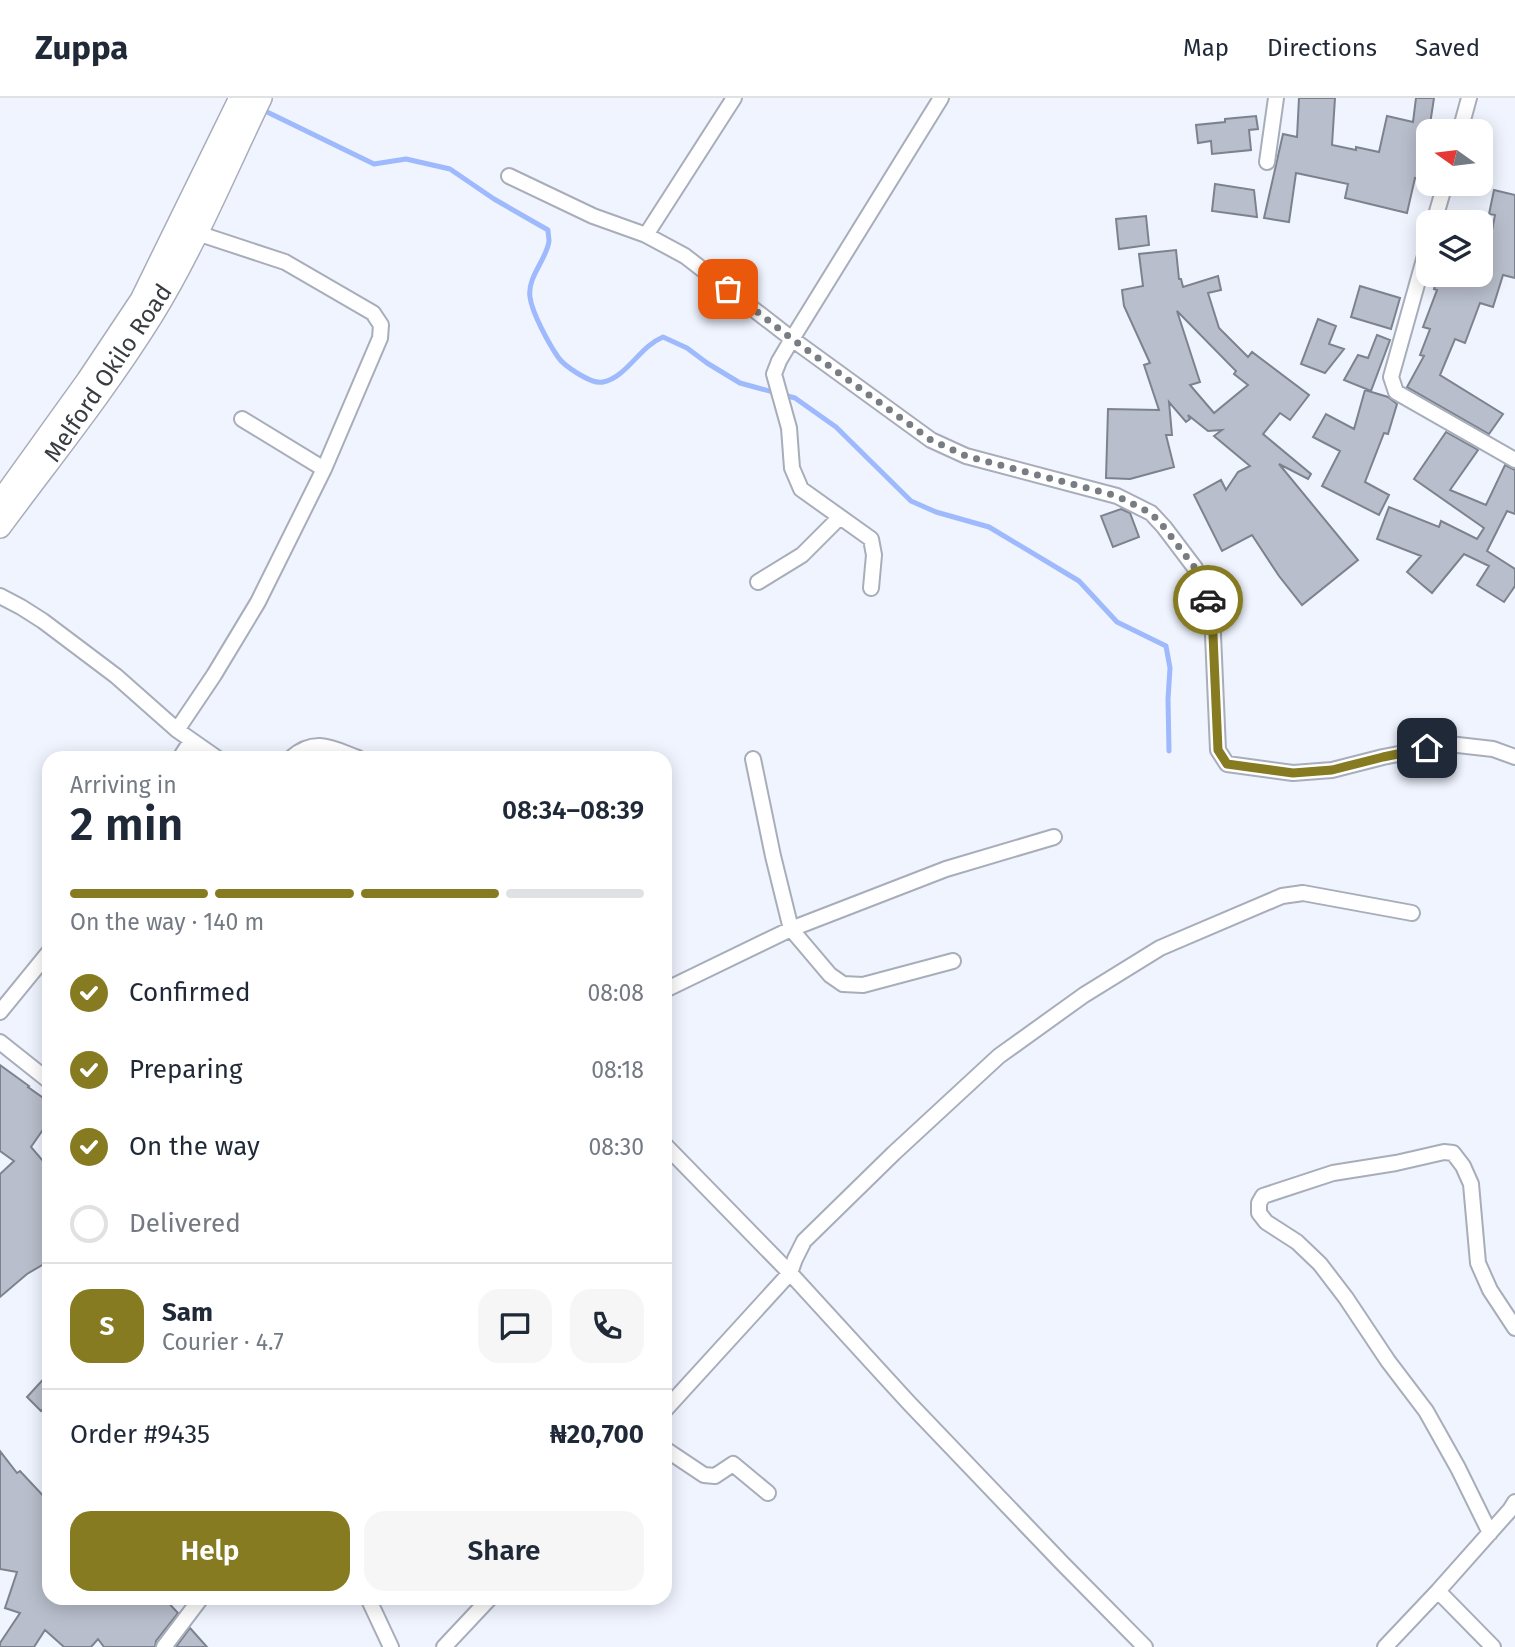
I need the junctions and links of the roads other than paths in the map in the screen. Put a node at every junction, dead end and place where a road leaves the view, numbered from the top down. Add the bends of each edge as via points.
1 (240, 98) edge
2 (261, 98) edge
3 (734, 98) edge
4 (941, 98) edge
5 (1276, 98) edge
6 (1469, 98) edge
7 (1463, 119) edge
8 (228, 143) junction
9 (1267, 162) dead end
10 (509, 176) dead end
11 (197, 233) junction
12 (646, 235) junction
13 (1416, 287) edge
14 (792, 339) junction
15 (242, 419) dead end
16 (1515, 460) edge
17 (324, 470) junction
18 (0, 502) edge
19 (840, 517) junction
20 (0, 527) edge
21 (758, 582) dead end
22 (871, 588) dead end
23 (0, 596) edge
24 (177, 730) junction
25 (191, 741) junction
26 (185, 751) edge
27 (206, 751) edge
28 (301, 751) edge
29 (338, 751) edge
30 (1515, 757) edge
31 (753, 759) dead end
32 (1054, 837) dead end
33 (1412, 913) dead end
34 (791, 929) junction
35 (42, 961) edge
36 (953, 961) dead end
37 (672, 987) edge
38 (0, 1012) edge
39 (0, 1042) edge
40 (42, 1075) edge
41 (672, 1151) edge
42 (790, 1273) junction
43 (1515, 1328) edge
44 (672, 1402) edge
45 (672, 1454) edge
46 (768, 1493) dead end
47 (1515, 1502) edge
48 (1490, 1533) junction
49 (1438, 1591) junction
50 (196, 1605) edge
51 (371, 1605) edge
52 (483, 1605) edge
53 (164, 1647) edge
54 (391, 1647) edge
55 (444, 1647) edge
56 (1145, 1647) edge
57 (1385, 1647) edge
58 (1493, 1647) edge

1 - 8 main road, Melford Okilo Road
2 - 8 main road, Melford Okilo Road
3 - 12 street
4 - 14 street
5 - 9 street
6 - 7 street
8 - 11 main road, Melford Okilo Road
8 - 18 main road, Melford Okilo Road via 141,300
10 - 12 street via 593,216
11 - 17 street via 285,262 373,313 381,325 380,338
11 - 20 main road, Melford Okilo Road via 152,315
12 - 14 street via 685,256
13 - 16 street via 1391,377 1396,392
14 - 19 street via 774,374 789,428 792,468 801,489
14 - 30 street via 931,440 966,456 1117,496 1151,513 1195,568 1212,612 1218,750 1227,764 1293,773 1332,770 1449,744 1493,749
15 - 17 street
17 - 24 street via 258,602
19 - 21 street via 802,555
19 - 22 street via 871,539
23 - 24 street via 116,676
24 - 25 street
25 - 26 street
25 - 27 street
28 - 29 street via 308,746
31 - 34 street
32 - 34 street via 946,869
33 - 42 street via 1303,893 1282,896 1160,948 999,1056 804,1241
34 - 36 street via 843,984 863,985
34 - 37 street
35 - 38 street
39 - 40 street
41 - 42 street
42 - 44 street
42 - 56 street
43 - 48 street via 1478,1263 1471,1184 1453,1153 1333,1173 1263,1196 1259,1203 1266,1222 1320,1264 1426,1411
45 - 46 street via 704,1475 715,1476 733,1464
47 - 48 street
48 - 49 street
49 - 57 street
49 - 58 street
50 - 53 street
51 - 54 street
52 - 55 street

